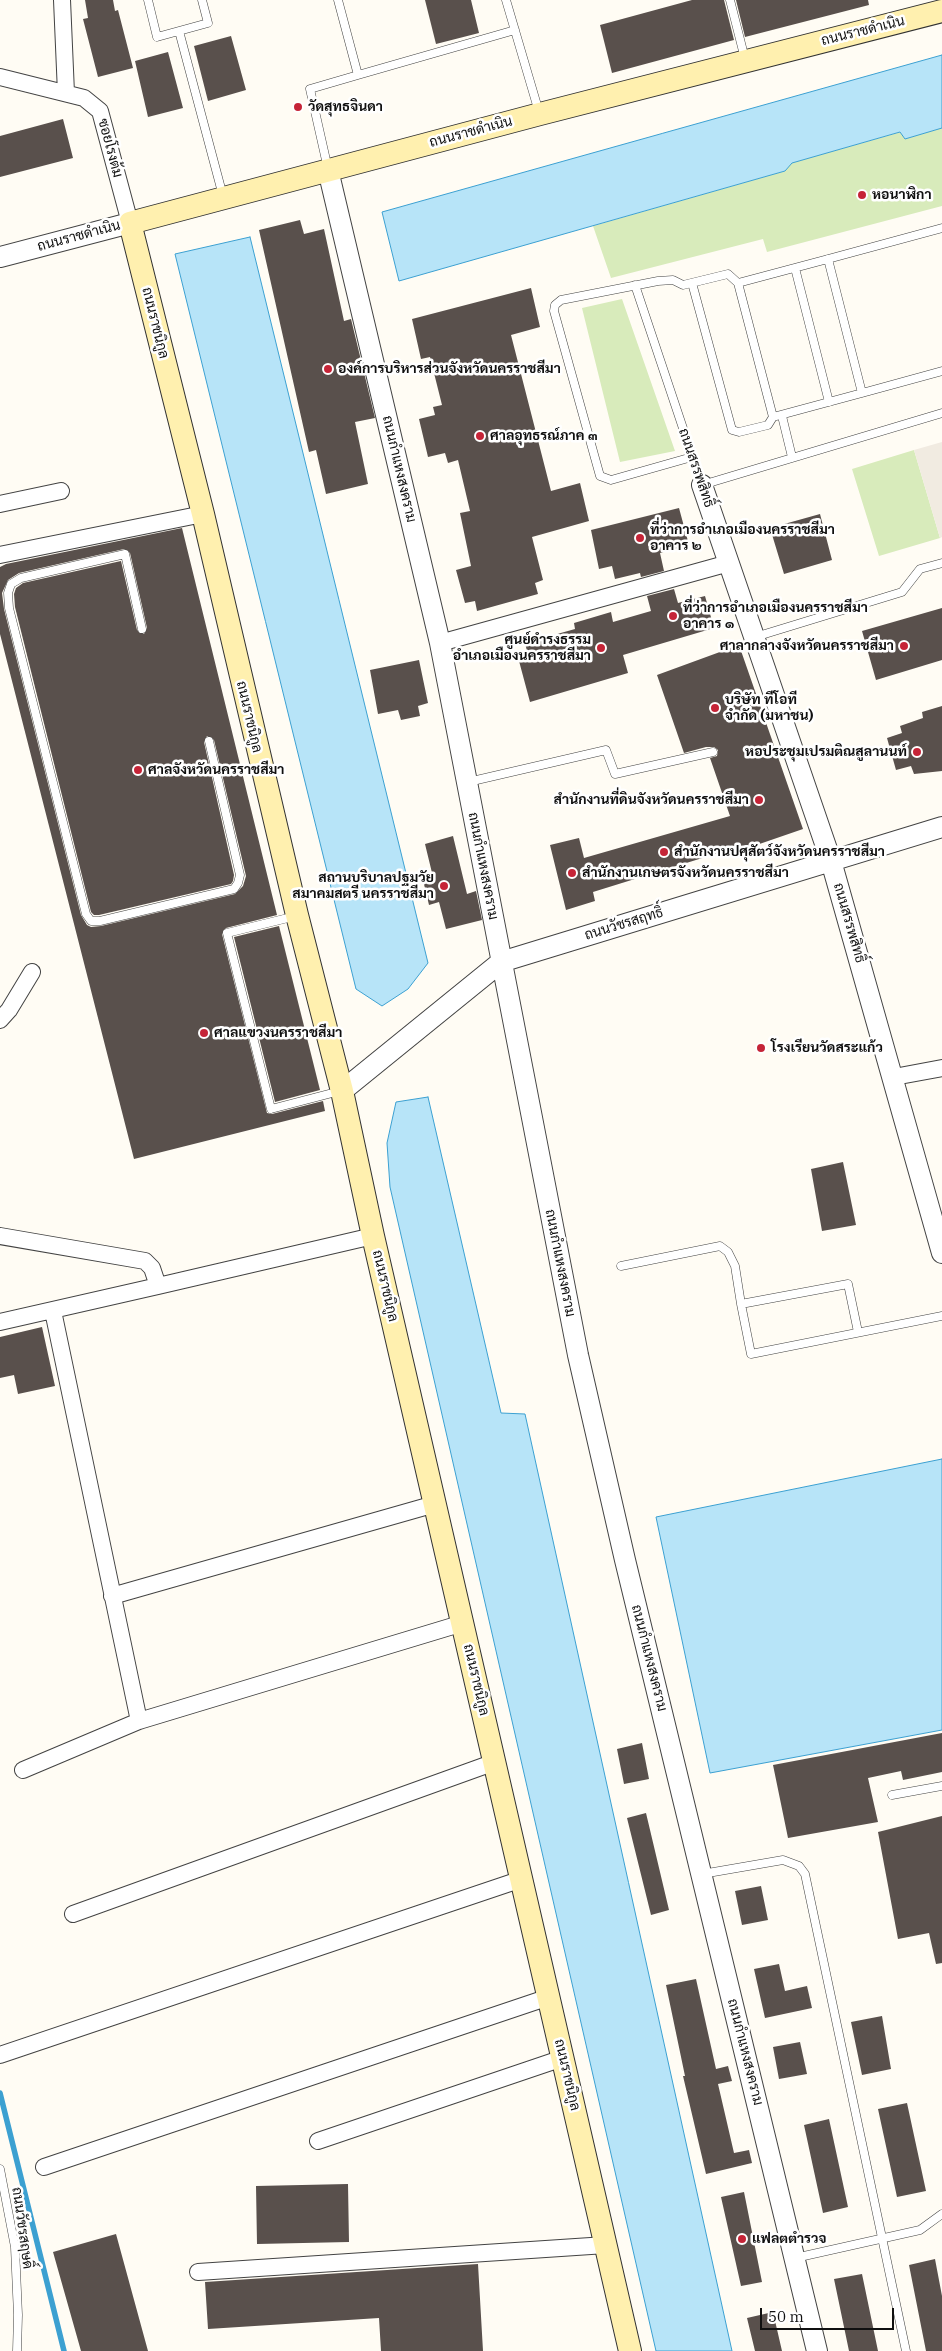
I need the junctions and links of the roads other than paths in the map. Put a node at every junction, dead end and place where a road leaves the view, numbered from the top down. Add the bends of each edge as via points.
1 (62, 0) edge
2 (148, 0) edge
3 (202, 0) edge
4 (338, 0) edge
5 (506, 0) edge
6 (730, 0) edge
7 (942, 11) edge
8 (515, 30) junction
9 (178, 31) junction
10 (746, 60) junction
11 (358, 75) junction
12 (0, 76) edge
13 (66, 93) junction
14 (540, 114) junction
15 (328, 170) junction
16 (223, 198) junction
17 (130, 223) junction
18 (942, 228) edge
19 (0, 257) edge
20 (828, 259) junction
21 (795, 268) junction
22 (692, 283) junction
23 (738, 284) junction
24 (635, 285) junction
25 (942, 371) edge
26 (862, 393) junction
27 (829, 402) junction
28 (942, 413) edge
29 (778, 417) junction
30 (692, 457) junction
31 (792, 457) junction
32 (702, 485) junction
33 (62, 491) dead end
34 (0, 504) edge
35 (203, 514) junction
36 (0, 555) edge
37 (729, 562) junction
38 (942, 563) edge
39 (142, 629) dead end
40 (755, 637) junction
41 (440, 643) junction
42 (209, 741) dead end
43 (713, 752) dead end
44 (467, 782) junction
45 (942, 827) edge
46 (831, 861) junction
47 (298, 915) junction
48 (501, 962) junction
49 (32, 972) dead end
50 (0, 1020) edge
51 (942, 1068) edge
52 (894, 1078) junction
53 (342, 1091) junction
54 (0, 1236) edge
55 (373, 1236) junction
56 (942, 1251) edge
57 (621, 1266) dead end
58 (158, 1286) junction
59 (741, 1304) junction
60 (53, 1311) junction
61 (942, 1316) edge
62 (0, 1322) edge
63 (858, 1332) junction
64 (435, 1504) junction
65 (112, 1596) junction
66 (463, 1623) junction
67 (138, 1721) junction
68 (495, 1762) junction
69 (23, 1770) dead end
70 (942, 1786) edge
71 (892, 1795) dead end
72 (702, 1874) junction
73 (522, 1879) junction
74 (73, 1914) dead end
75 (549, 1996) junction
76 (0, 2055) edge
77 (563, 2058) junction
78 (318, 2141) dead end
79 (44, 2166) dead end
80 (0, 2169) edge
81 (942, 2214) edge
82 (882, 2239) junction
83 (606, 2245) junction
84 (795, 2258) junction
85 (198, 2272) dead end
86 (17, 2351) edge
87 (630, 2351) edge
88 (817, 2351) edge
89 (906, 2351) edge

1 - 13 street
2 - 9 lane via 157,37
3 - 9 lane via 208,23
4 - 11 lane
5 - 8 lane
6 - 10 lane
7 - 10 main road, ถนนราชดำเนิน
8 - 11 lane
8 - 14 lane
9 - 16 lane
10 - 14 main road, ถนนราชดำเนิน
11 - 15 lane via 310,89
12 - 13 street, ซอยโรงต้ม
13 - 17 street, ซอยโรงต้ม via 84,98 100,111
14 - 15 main road, ถนนราชดำเนิน
15 - 16 main road, ถนนราชดำเนิน
15 - 41 street, ถนนกำแหงสงคราม
16 - 17 main road, ถนนราชดำเนิน
17 - 19 street, ถนนราชดำเนิน
17 - 35 main road, ถนนราชนิกูล
18 - 20 lane
20 - 21 lane
20 - 26 lane
21 - 23 lane
21 - 27 lane
22 - 23 lane via 728,274
22 - 24 lane via 684,285 673,280
22 - 29 lane via 732,430 739,432 768,425
23 - 29 lane
24 - 30 lane, ถนนสรรพสิทธิ์
24 - 30 lane via 560,300 555,305 600,476 611,480
25 - 26 lane
26 - 27 lane
27 - 29 lane
28 - 31 lane
29 - 31 lane
30 - 32 lane, ถนนสรรพสิทธิ์
31 - 32 lane
32 - 37 street, ถนนสรรพสิทธิ์
33 - 34 street
35 - 36 street
35 - 47 main road, ถนนราชนิกูล
37 - 40 street, ถนนสรรพสิทธิ์
37 - 41 street
38 - 40 lane via 920,569 902,592
39 - 42 lane via 125,554 21,578 11,584 8,592 9,608 76,876 86,914 91,921 234,889 238,883 240,875
40 - 46 street, ถนนสรรพสิทธิ์
41 - 44 street, ถนนกำแหงสงคราม
43 - 44 lane via 615,774 606,750
44 - 48 street, ถนนกำแหงสงคราม
45 - 46 street, ถนนวัชรสฤทธิ์
46 - 48 street, ถนนวัชรสฤทธิ์
46 - 52 street, ถนนสรรพสิทธิ์
47 - 53 main road, ถนนราชนิกูล
47 - 53 lane via 227,933 271,1109
48 - 53 street, ถนนวัชรสฤทธิ์
48 - 72 street, ถนนกำแหงสงคราม via 578,1355
49 - 50 street
51 - 52 street
52 - 56 street, ถนนสรรพสิทธิ์
53 - 55 main road, ถนนราชนิกูล
54 - 58 street via 146,1261
55 - 58 street
55 - 64 main road, ถนนราชนิกูล
57 - 59 lane via 720,1246 728,1252 735,1266
58 - 60 street
59 - 63 lane via 848,1284
59 - 63 lane via 751,1354
60 - 62 street
60 - 65 street
61 - 63 lane
64 - 65 street
64 - 66 main road, ถนนราชนิกูล
65 - 67 street
66 - 67 street
66 - 68 main road, ถนนราชนิกูล
67 - 69 street
68 - 73 main road, ถนนราชนิกูล
68 - 74 street
70 - 71 lane
72 - 82 lane via 783,1860 799,1866 805,1874
72 - 84 street, ถนนกำแหงสงคราม
73 - 75 main road, ถนนราชนิกูล
73 - 76 street
75 - 77 main road, ถนนราชนิกูล
75 - 79 street
77 - 78 street
77 - 83 main road, ถนนราชนิกูล
80 - 86 lane, ถนนวัชรสฤษดิ์ via 15,2247
81 - 82 lane via 920,2230
82 - 84 lane
82 - 89 lane
83 - 85 street
83 - 87 main road, ถนนราชนิกูล
84 - 88 street, ถนนกำแหงสงคราม

